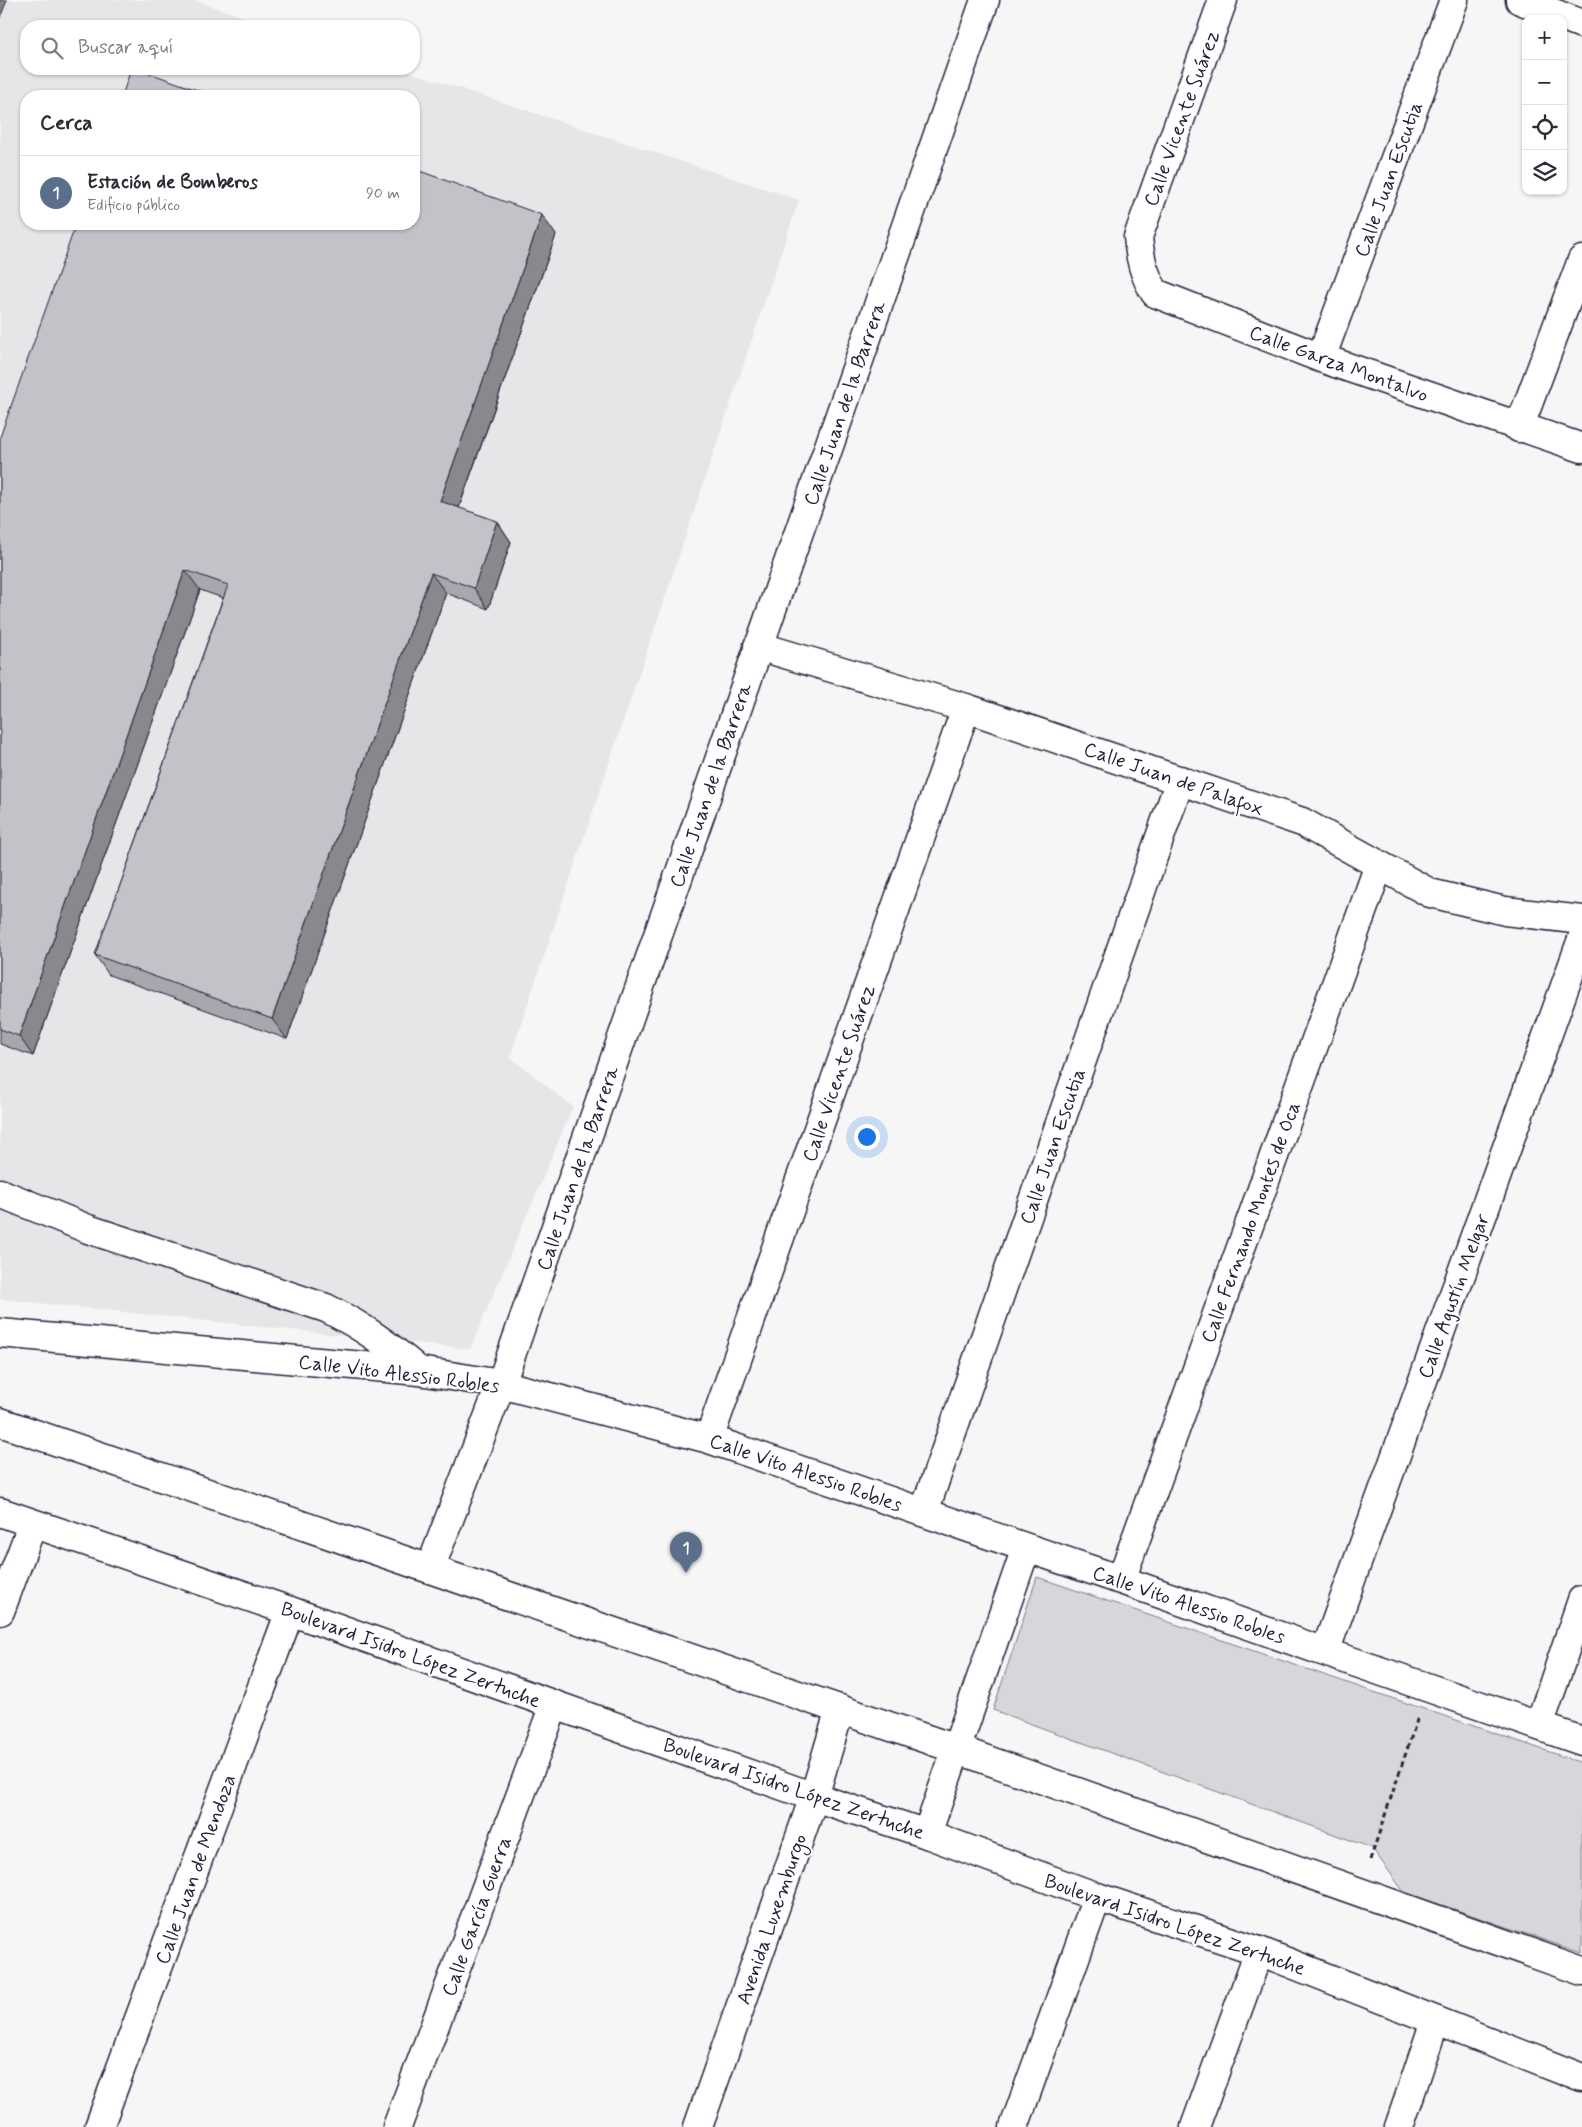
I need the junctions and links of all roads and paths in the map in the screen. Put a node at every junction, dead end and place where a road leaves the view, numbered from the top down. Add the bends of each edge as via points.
1 (985, 0) edge
2 (1223, 0) edge
3 (1454, 0) edge
4 (1520, 0) edge
5 (1582, 24) edge
6 (1138, 237) joint
7 (1582, 260) edge
8 (1321, 358) junction
9 (1519, 428) junction
10 (1582, 448) edge
11 (758, 646) junction
12 (966, 708) junction
13 (1180, 780) junction
14 (1379, 865) junction
15 (1582, 920) edge
16 (1582, 939) edge
17 (0, 1194) edge
18 (0, 1333) edge
19 (419, 1371) junction
20 (501, 1384) junction
21 (0, 1422) edge
22 (710, 1439) junction
23 (0, 1512) edge
24 (924, 1512) junction
25 (32, 1525) junction
26 (1026, 1548) junction
27 (430, 1569) junction
28 (1121, 1580) junction
29 (1582, 1600) edge
30 (0, 1611) edge
31 (290, 1611) junction
32 (1325, 1652) junction
33 (1428, 1688) junction
34 (554, 1705) junction
35 (840, 1709) junction
36 (1539, 1726) junction
37 (1582, 1741) edge
38 (956, 1749) junction
39 (814, 1797) junction
40 (927, 1834) junction
41 (1359, 1892) junction
42 (1096, 1897) junction
43 (1258, 1951) junction
44 (1582, 1971) edge
45 (1436, 2021) junction
46 (1582, 2078) edge
47 (99, 2127) edge
48 (397, 2127) edge
49 (698, 2127) edge
50 (1014, 2127) edge
51 (1195, 2127) edge
52 (1399, 2127) edge

1 - 11 street, Calle Juan de la Barrera
2 - 6 street, Calle Vicente Suárez
3 - 8 street, Calle Juan Escutia
4 - 5 street
6 - 8 street, Calle Garza Montalvo via 1140,259 1155,293
7 - 9 street
8 - 9 street, Calle Garza Montalvo
9 - 10 street, Calle Garza Montalvo
11 - 12 street, Calle Juan de Palafox
11 - 20 street, Calle Juan de la Barrera
12 - 13 street, Calle Juan de Palafox
12 - 22 street, Calle Vicente Suárez
13 - 14 street, Calle Juan de Palafox via 1302,822
13 - 24 street, Calle Juan Escutia
14 - 15 street, Calle Juan de Palafox via 1430,893 1505,911
14 - 28 street, Calle Fernando Montes de Oca
16 - 32 street, Calle Agustín Melgar
17 - 19 street via 88,1228 326,1308 376,1335
18 - 19 street, Calle Vito Alessio Robles
19 - 20 street, Calle Vito Alessio Robles
20 - 22 street, Calle Vito Alessio Robles
20 - 27 street, Calle Juan de la Barrera
21 - 27 street
22 - 24 street, Calle Vito Alessio Robles
23 - 25 street, Boulevard Isidro López Zertuche
24 - 26 street, Calle Vito Alessio Robles
25 - 30 street
25 - 31 street, Boulevard Isidro López Zertuche
26 - 28 street, Calle Vito Alessio Robles
26 - 38 street
27 - 35 street
28 - 32 street, Calle Vito Alessio Robles
29 - 36 street
31 - 34 street, Boulevard Isidro López Zertuche
31 - 47 street, Calle Juan de Mendoza
32 - 33 street, Calle Vito Alessio Robles
33 - 36 street, Calle Vito Alessio Robles
33 - 41 path
34 - 39 street, Boulevard Isidro López Zertuche
34 - 48 street, Calle García Guerra
35 - 38 street
35 - 39 street, Avenida Luxemburgo
36 - 37 street, Calle Vito Alessio Robles
38 - 40 street
38 - 41 street
39 - 40 street, Boulevard Isidro López Zertuche
39 - 49 street, Avenida Luxemburgo
40 - 42 street, Boulevard Isidro López Zertuche
41 - 44 street
42 - 43 street, Boulevard Isidro López Zertuche
42 - 50 street
43 - 45 street, Boulevard Isidro López Zertuche
43 - 51 street
45 - 46 street, Boulevard Isidro López Zertuche
45 - 52 street

